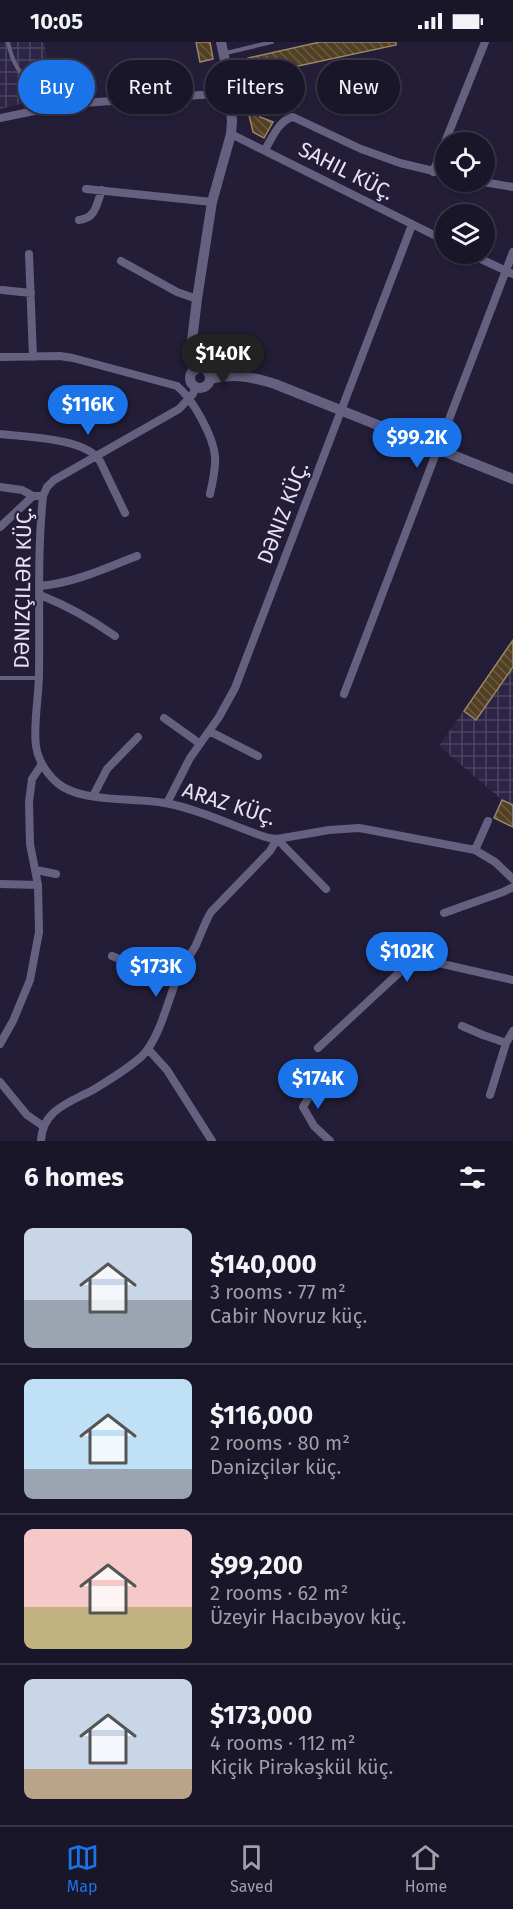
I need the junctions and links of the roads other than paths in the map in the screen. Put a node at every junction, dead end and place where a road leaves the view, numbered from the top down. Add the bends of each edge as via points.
1 (8, 42) edge
2 (272, 42) edge
3 (485, 42) edge
4 (222, 48) edge
5 (18, 71) edge
6 (205, 95) edge
7 (95, 102) edge
8 (21, 114) edge
9 (232, 114) edge
10 (0, 118) edge
11 (231, 134) junction
12 (265, 150) junction
13 (433, 172) joint
14 (495, 184) edge
15 (513, 188) edge
16 (86, 189) dead end
17 (102, 190) junction
18 (212, 202) junction
19 (79, 220) dead end
20 (412, 225) junction
21 (435, 236) edge
22 (513, 252) edge
23 (29, 254) dead end
24 (121, 261) dead end
25 (491, 264) edge
26 (509, 273) edge
27 (2, 290) dead end
28 (31, 293) junction
29 (197, 299) junction
30 (0, 357) edge
31 (33, 357) junction
32 (195, 370) junction
33 (210, 379) junction
34 (195, 387) junction
35 (189, 399) junction
36 (342, 409) junction
37 (0, 434) edge
38 (438, 448) junction
39 (97, 456) junction
40 (513, 479) edge
41 (0, 487) edge
42 (210, 494) dead end
43 (33, 496) junction
44 (43, 496) junction
45 (124, 513) dead end
46 (0, 527) edge
47 (137, 556) dead end
48 (40, 586) junction
49 (40, 595) junction
50 (115, 636) dead end
51 (0, 678) edge
52 (39, 678) junction
53 (344, 694) dead end
54 (164, 718) dead end
55 (209, 730) junction
56 (138, 737) dead end
57 (199, 743) junction
58 (258, 756) dead end
59 (42, 764) junction
60 (93, 796) junction
61 (167, 803) junction
62 (488, 821) dead end
63 (277, 839) junction
64 (475, 850) junction
65 (36, 870) junction
66 (56, 874) dead end
67 (513, 879) edge
68 (0, 884) edge
69 (38, 885) junction
70 (513, 887) edge
71 (326, 889) dead end
72 (444, 913) dead end
73 (112, 956) dead end
74 (513, 980) edge
75 (176, 981) junction
76 (462, 1026) dead end
77 (513, 1031) edge
78 (506, 1042) junction
79 (0, 1044) edge
80 (318, 1048) dead end
81 (148, 1049) junction
82 (0, 1082) edge
83 (333, 1083) dead end
84 (490, 1095) dead end
85 (43, 1126) junction
86 (41, 1141) edge
87 (212, 1141) edge
88 (330, 1141) edge

1 - 5 lane
2 - 4 lane
3 - 13 street
6 - 7 street
8 - 10 street
9 - 11 main road
11 - 12 street, SAHIL KÜÇ.
11 - 18 main road
12 - 13 street via 282,122 292,117 361,149
12 - 20 street, SAHIL KÜÇ.
14 - 15 street
16 - 17 street
17 - 18 street
17 - 19 street via 92,216
18 - 29 main road
20 - 21 street, SAHIL KÜÇ.
20 - 36 street, DӘNIZ KÜÇ.
22 - 26 street
23 - 28 street
24 - 29 street
25 - 26 street
26 - 38 street
27 - 28 street
28 - 31 street
29 - 32 main road via 192,341
30 - 31 street
31 - 35 street via 72,358 149,378 177,386
32 - 33 main road via 207,371
32 - 34 main road via 190,379
33 - 34 main road via 203,388
33 - 36 main road via 233,375 255,378
34 - 35 street, DӘNIZÇILӘR KÜÇ.
35 - 39 street, DӘNIZÇILӘR KÜÇ. via 172,415
35 - 42 street via 213,445 215,466
36 - 38 main road
36 - 55 street, DӘNIZ KÜÇ. via 235,688
37 - 39 street via 63,442
38 - 40 main road
38 - 53 street
39 - 44 street, DӘNIZÇILӘR KÜÇ. via 54,480
39 - 45 street
41 - 43 street
43 - 44 street
43 - 46 street
44 - 48 street, DӘNIZÇILӘR KÜÇ.
47 - 48 street via 99,571
48 - 49 street, DӘNIZÇILӘR KÜÇ.
49 - 50 street via 65,604
49 - 52 street, DӘNIZÇILӘR KÜÇ.
51 - 52 lane
52 - 59 street, DӘNIZÇILӘR KÜÇ. via 36,748
54 - 57 street
55 - 57 street, DӘNIZ KÜÇ.
55 - 58 street
56 - 60 street via 107,769
57 - 61 street, DӘNIZ KÜÇ.
59 - 60 street, ARAZ KÜÇ. via 61,786
59 - 65 street via 32,779 29,802 30,844
60 - 61 street, ARAZ KÜÇ.
61 - 63 street, ARAZ KÜÇ.
62 - 64 street
63 - 64 street, ARAZ KÜÇ. via 359,828
63 - 71 street
63 - 75 street via 212,912
64 - 67 street, ARAZ KÜÇ.
65 - 66 street
65 - 69 street
68 - 69 street
69 - 79 street via 39,932 30,980
70 - 72 street
73 - 75 street
74 - 80 street via 416,960
75 - 81 street
76 - 78 street
77 - 78 street
78 - 84 street
81 - 85 street via 126,1068 64,1104
81 - 87 street via 167,1070
82 - 85 street via 27,1115
83 - 88 street via 309,1097 303,1107 314,1126
85 - 86 street

